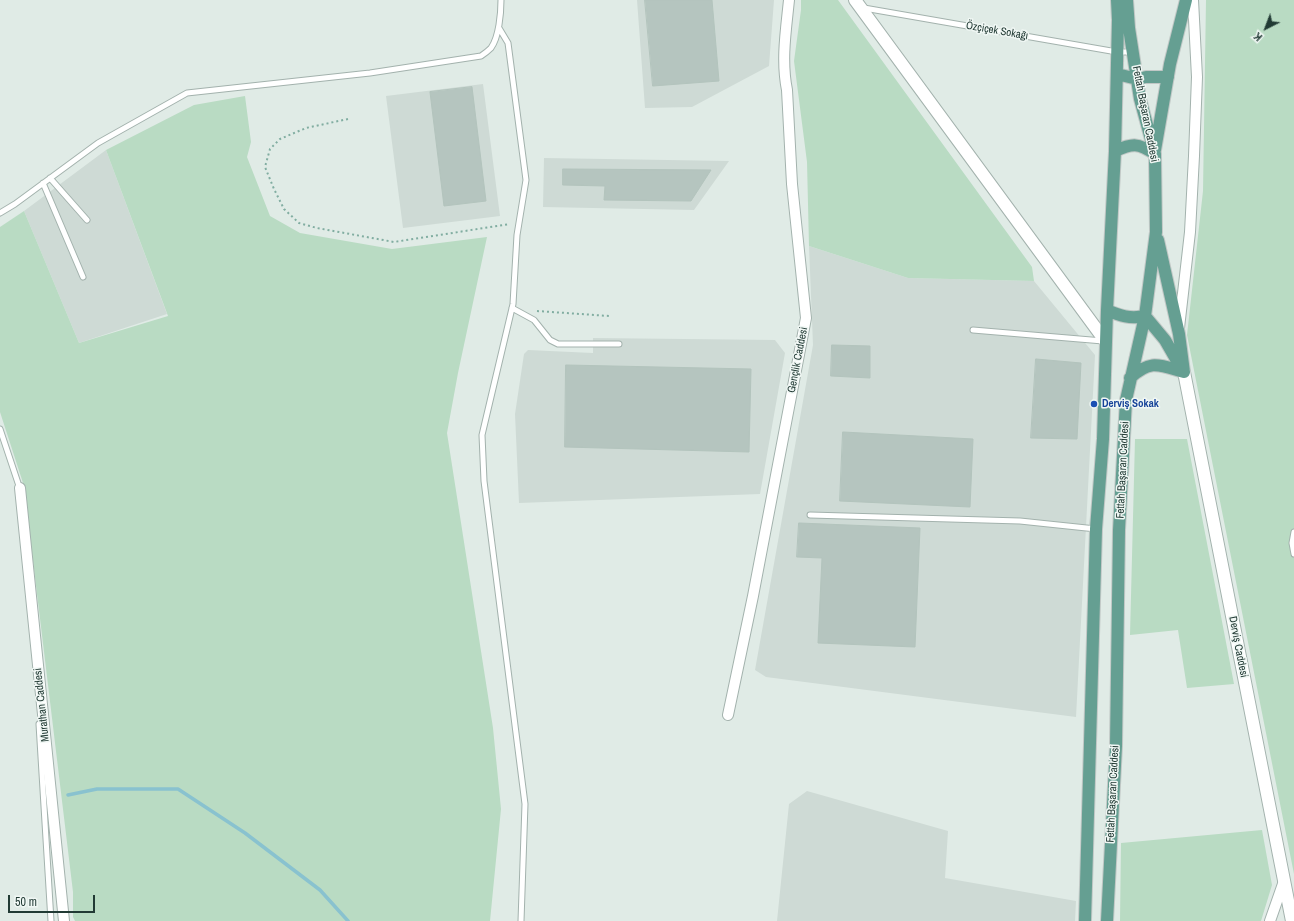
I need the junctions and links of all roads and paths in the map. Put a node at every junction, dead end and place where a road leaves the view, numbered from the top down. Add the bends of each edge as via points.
1 (501, 0) edge
2 (789, 0) edge
3 (1117, 0) edge
4 (1127, 0) edge
5 (1186, 0) edge
6 (1193, 0) edge
7 (858, 4) edge
8 (499, 28) junction
9 (1117, 52) junction
10 (1133, 52) junction
11 (1117, 74) junction
12 (1168, 77) junction
13 (1137, 79) junction
14 (348, 119) dead end
15 (1115, 151) junction
16 (1155, 154) junction
17 (50, 178) junction
18 (43, 183) junction
19 (0, 213) edge
20 (87, 220) dead end
21 (519, 223) junction
22 (1156, 232) junction
23 (83, 277) dead end
24 (512, 308) junction
25 (532, 310) dead end
26 (1107, 310) junction
27 (609, 316) dead end
28 (1145, 316) junction
29 (973, 330) dead end
30 (1179, 334) junction
31 (1106, 342) junction
32 (620, 344) dead end
33 (1184, 372) junction
34 (1130, 378) junction
35 (0, 429) edge
36 (20, 488) junction
37 (810, 515) dead end
38 (1096, 529) junction
39 (1294, 532) edge
40 (1294, 554) edge
41 (728, 715) dead end
42 (1284, 881) junction
43 (51, 921) edge
44 (64, 921) edge
45 (521, 921) edge
46 (1085, 921) edge
47 (1107, 921) edge
48 (1270, 921) edge
49 (1292, 921) edge

1 - 8 lane
2 - 41 street, Gençlik Caddesi via 785,38 785,78 792,184 806,318
3 - 9 main road, Fettah Başaran Caddesi
4 - 10 main road, Fettah Başaran Caddesi
5 - 12 main road
6 - 30 street via 1197,77 1194,156 1190,232
7 - 9 lane, Özçiçek Sokağı
7 - 31 street
8 - 17 lane via 492,47 481,56 370,73 187,93 98,143
8 - 21 lane via 508,43 526,180
9 - 10 lane, Özçiçek Sokağı
9 - 11 main road, Fettah Başaran Caddesi
10 - 13 main road, Fettah Başaran Caddesi
11 - 13 main road
11 - 15 main road, Fettah Başaran Caddesi
12 - 13 main road
12 - 16 main road
13 - 16 main road, Fettah Başaran Caddesi
14 - 21 path via 306,128 280,139 270,149 265,167 284,209 299,223 394,242
15 - 16 main road via 1135,144
15 - 26 main road, Fettah Başaran Caddesi
16 - 22 main road, Fettah Başaran Caddesi
17 - 18 lane
17 - 20 lane
18 - 19 lane
18 - 23 lane
21 - 24 lane
22 - 28 main road, Fettah Başaran Caddesi
22 - 30 main road
24 - 32 lane via 534,320 550,340 558,344
24 - 45 lane via 482,435 484,481 525,804
25 - 27 path
26 - 28 main road via 1128,318
26 - 31 main road, Fettah Başaran Caddesi
28 - 33 main road via 1165,340
28 - 34 main road, Fettah Başaran Caddesi
29 - 31 lane
30 - 33 main road
31 - 38 main road, Fettah Başaran Caddesi via 1103,439
33 - 34 main road via 1166,367 1147,366
33 - 42 street, Derviş Caddesi
34 - 47 main road, Fettah Başaran Caddesi via 1126,400 1119,530 1116,746
35 - 36 lane
36 - 43 lane via 35,654
36 - 44 street, Murathan Caddesi
37 - 38 lane via 1020,521
38 - 46 main road, Fettah Başaran Caddesi
39 - 40 lane
42 - 48 street
42 - 49 street, Derviş Caddesi

